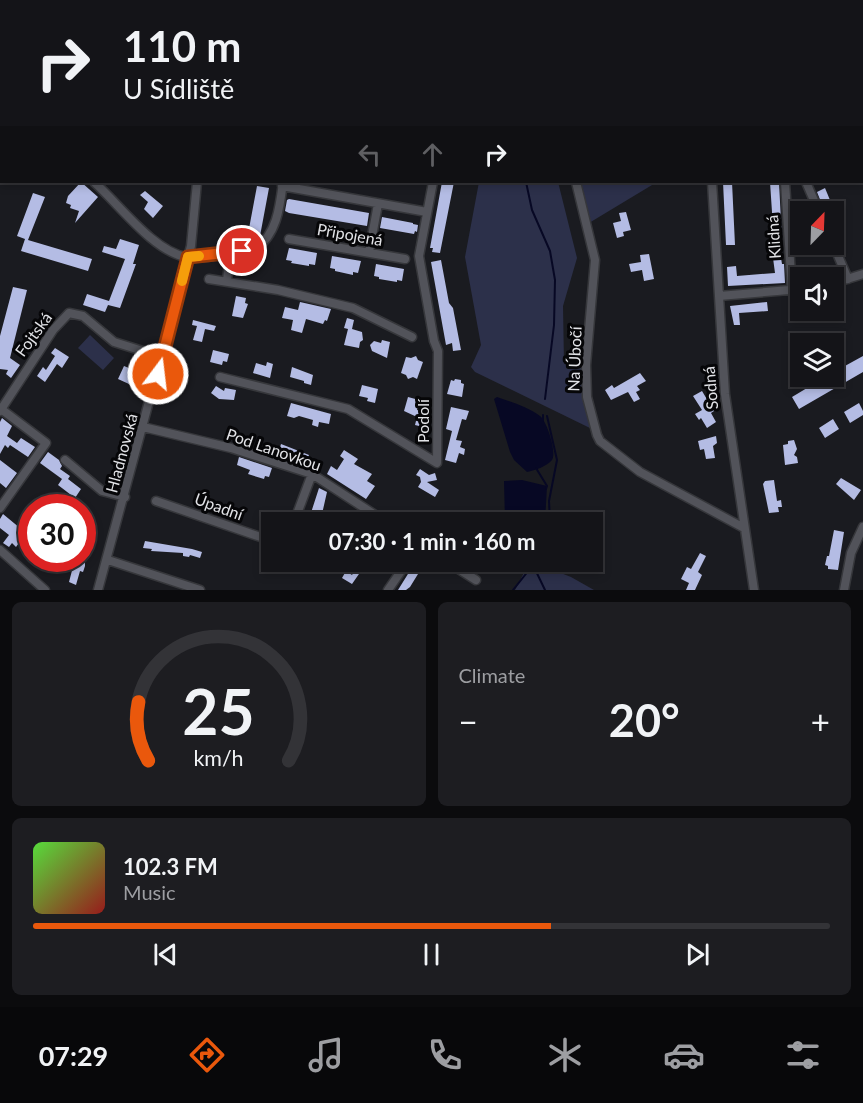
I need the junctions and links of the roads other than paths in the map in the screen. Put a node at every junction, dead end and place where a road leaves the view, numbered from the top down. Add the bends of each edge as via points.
1 (95, 183) edge
2 (197, 183) edge
3 (433, 183) edge
4 (576, 183) edge
5 (712, 183) edge
6 (784, 183) edge
7 (806, 183) edge
8 (282, 184) edge
9 (814, 201) edge
10 (378, 204) junction
11 (427, 212) junction
12 (289, 238) dead end
13 (369, 252) junction
14 (230, 253) junction
15 (838, 255) edge
16 (188, 257) junction
17 (405, 259) dead end
18 (793, 267) edge
19 (863, 274) edge
20 (209, 279) dead end
21 (848, 279) junction
22 (844, 280) edge
23 (227, 281) junction
24 (790, 290) edge
25 (719, 296) junction
26 (412, 337) dead end
27 (162, 357) junction
28 (220, 376) dead end
29 (0, 410) edge
30 (143, 427) junction
31 (65, 460) dead end
32 (312, 474) junction
33 (124, 497) junction
34 (156, 501) dead end
35 (0, 507) edge
36 (298, 512) edge
37 (371, 512) edge
38 (863, 527) edge
39 (744, 528) junction
40 (261, 537) edge
41 (0, 550) edge
42 (108, 560) junction
43 (400, 572) edge
44 (463, 572) edge
45 (476, 580) dead end
46 (45, 590) edge
47 (98, 590) edge
48 (200, 590) edge
49 (388, 590) edge
50 (753, 590) edge
51 (844, 590) edge

1 - 16 street via 156,242 169,252
2 - 16 street, Hladnovská
3 - 11 street, Podolí
4 - 39 street, Na Úbočí via 595,260 586,365 587,397 597,435 640,472
5 - 25 street, Sodná
6 - 18 street, Klidná
7 - 9 street
8 - 10 street
8 - 14 street via 275,223 264,243 255,249
10 - 11 street
10 - 13 street
11 - 28 street, Podolí via 419,255 438,351 437,463 348,409
12 - 13 street, Připojená
13 - 17 street, Připojená
14 - 16 street
14 - 23 street
15 - 21 street
16 - 27 street, Hladnovská
19 - 21 street
20 - 23 street
21 - 22 street
23 - 26 street via 353,308
24 - 25 street
25 - 39 street, Sodná via 724,394
27 - 29 street, Fojtská via 114,342 76,313 65,316
27 - 30 street, Hladnovská
29 - 35 street via 46,443
30 - 32 street, Pod Lanovkou via 231,448
30 - 33 street, Hladnovská
31 - 33 street via 102,491
32 - 36 street
32 - 37 street, Pod Lanovkou
33 - 42 street, Hladnovská
34 - 40 street, Úpadní
38 - 51 street via 851,553
39 - 50 street, Sodná
41 - 46 street
42 - 47 street, Hladnovská
42 - 48 street
43 - 49 street
44 - 45 street

